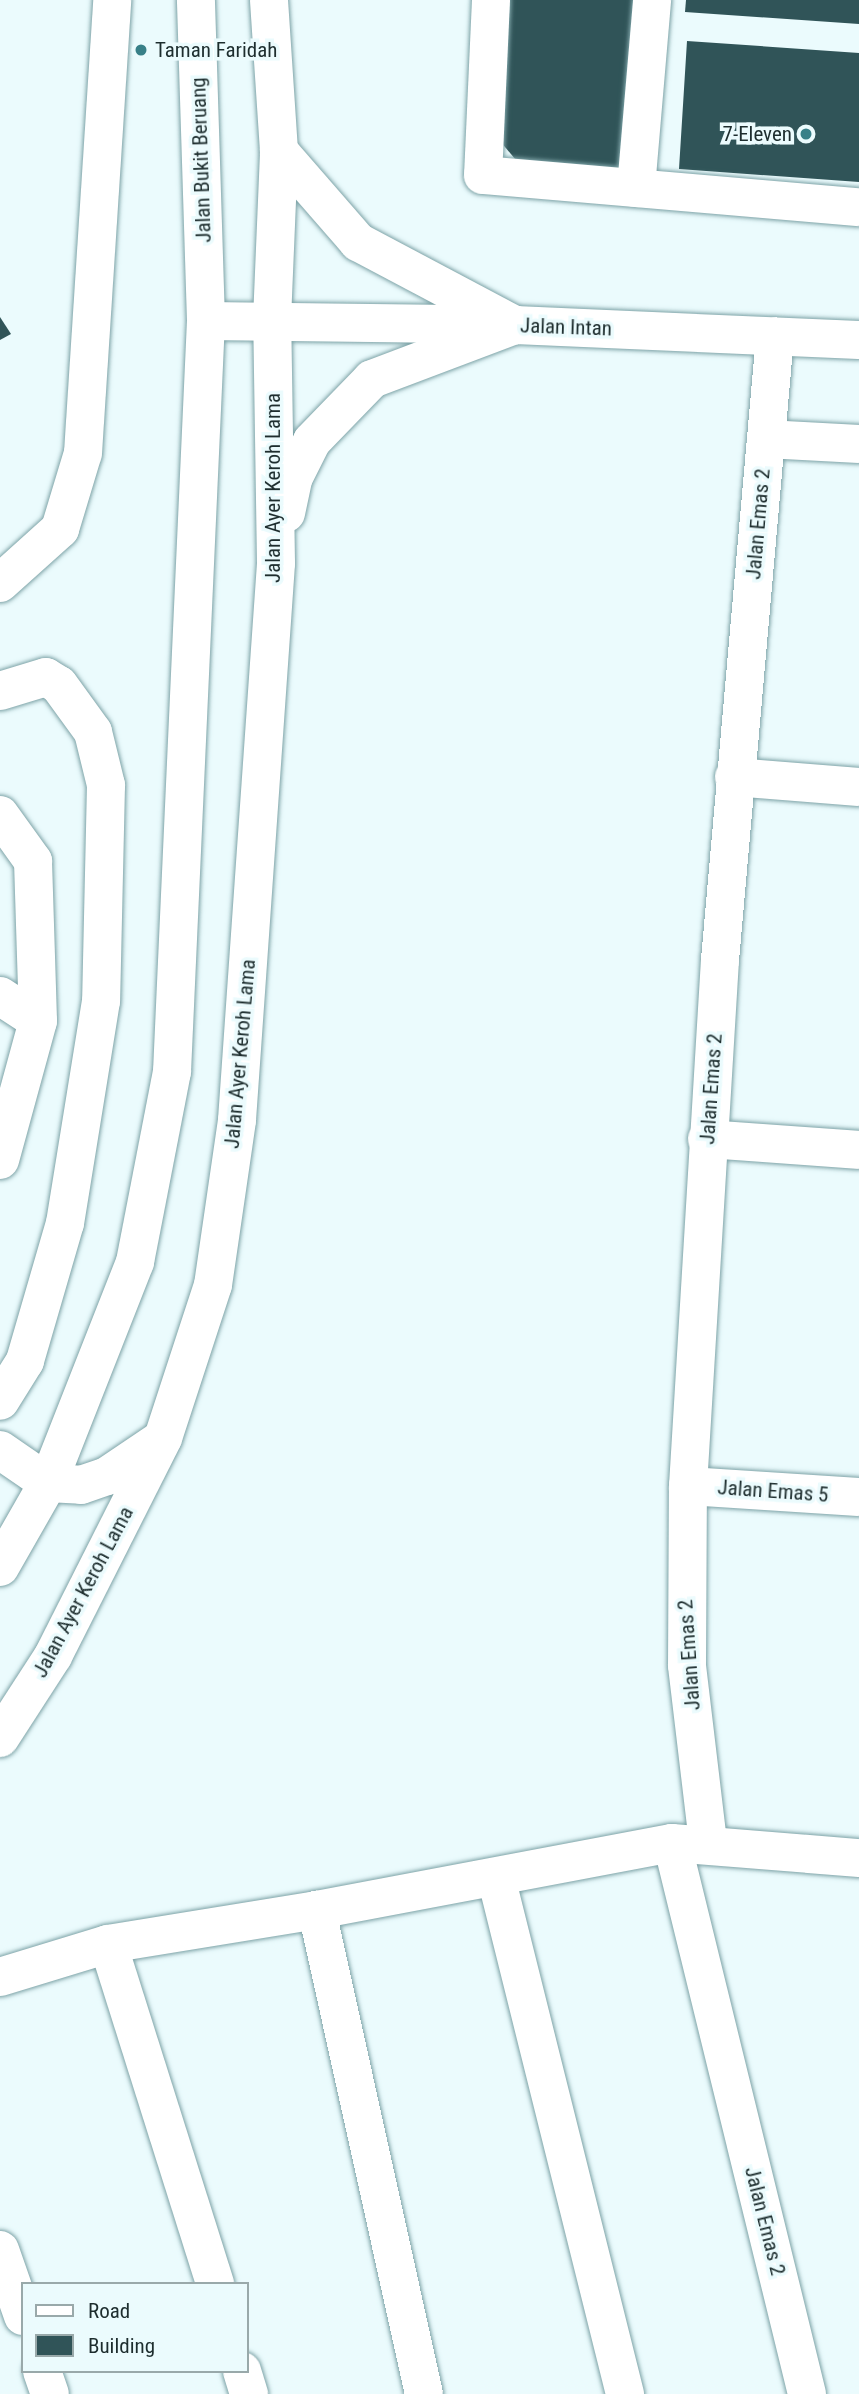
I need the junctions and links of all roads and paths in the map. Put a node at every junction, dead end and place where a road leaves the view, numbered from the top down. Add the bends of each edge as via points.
1 (112, 0) edge
2 (196, 0) edge
3 (269, 0) edge
4 (491, 0) edge
5 (652, 0) edge
6 (279, 151) junction
7 (636, 188) junction
8 (859, 207) edge
9 (272, 320) junction
10 (206, 321) junction
11 (515, 325) junction
12 (775, 336) junction
13 (859, 340) edge
14 (766, 439) junction
15 (859, 444) edge
16 (276, 563) junction
17 (0, 583) edge
18 (0, 691) edge
19 (734, 777) junction
20 (859, 787) edge
21 (0, 815) edge
22 (0, 996) edge
23 (37, 1021) junction
24 (707, 1139) junction
25 (859, 1150) edge
26 (0, 1160) edge
27 (0, 1401) edge
28 (163, 1438) junction
29 (0, 1450) edge
30 (48, 1483) junction
31 (688, 1486) junction
32 (859, 1497) edge
33 (0, 1567) edge
34 (0, 1738) edge
35 (690, 1843) junction
36 (859, 1858) edge
37 (496, 1877) junction
38 (317, 1910) junction
39 (108, 1944) junction
40 (0, 1977) edge
41 (0, 2250) edge
42 (214, 2282) edge
43 (21, 2310) edge
44 (43, 2373) edge
45 (243, 2373) edge
46 (50, 2394) edge
47 (249, 2394) edge
48 (424, 2394) edge
49 (625, 2394) edge
50 (807, 2394) edge

1 - 17 street via 83,453 60,529
2 - 10 street, Jalan Bukit Beruang
3 - 6 street
4 - 7 street via 483,175
5 - 7 street
6 - 9 street
6 - 11 street via 358,242
7 - 8 street
9 - 10 street, Jalan Intan
9 - 11 street, Jalan Intan
9 - 16 street, Jalan Ayer Keroh Lama
10 - 30 street via 172,1072 135,1262
11 - 12 street, Jalan Intan
11 - 16 street via 372,379 338,410 293,479
12 - 13 street, Jalan Intan
12 - 14 street, Jalan Emas 2
14 - 15 street
14 - 19 street, Jalan Emas 2
16 - 28 street, Jalan Ayer Keroh Lama via 237,1120 213,1285
18 - 27 street via 46,677 59,685 93,732 106,785 101,1001 65,1223 25,1361
19 - 20 street
19 - 24 street, Jalan Emas 2
21 - 23 street via 33,861
22 - 23 street
23 - 26 street
24 - 25 street
24 - 31 street, Jalan Emas 2
28 - 30 street via 123,1470 81,1485
28 - 34 street, Jalan Ayer Keroh Lama via 53,1656
29 - 30 street
30 - 33 street
31 - 32 street, Jalan Emas 5
31 - 35 street, Jalan Emas 2
35 - 36 street
35 - 37 street
35 - 50 street, Jalan Emas 2
37 - 38 street
37 - 49 street
38 - 39 street
38 - 48 street
39 - 40 street
39 - 42 street
41 - 43 street
44 - 46 street
45 - 47 street

